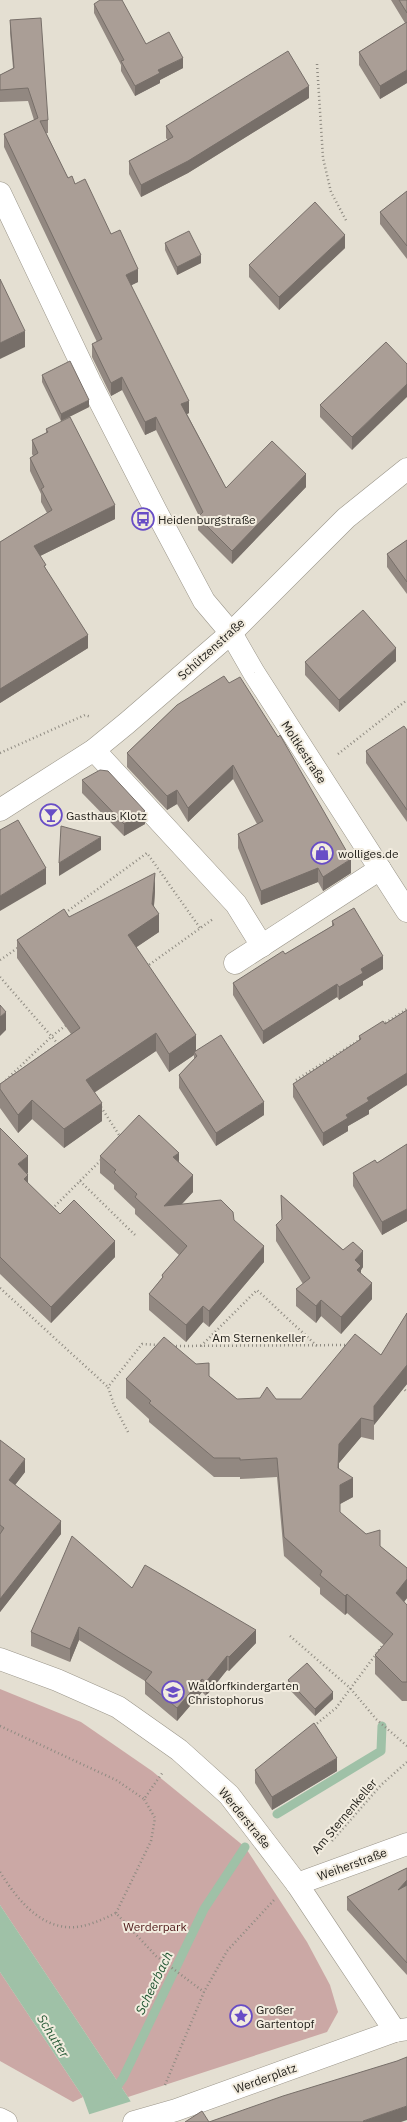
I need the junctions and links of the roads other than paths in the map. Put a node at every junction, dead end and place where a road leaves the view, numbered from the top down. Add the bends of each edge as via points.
1 (0, 193) edge
2 (407, 469) edge
3 (231, 633) junction
4 (94, 750) junction
5 (0, 810) edge
6 (380, 869) junction
7 (407, 911) edge
8 (262, 946) junction
9 (235, 963) dead end
10 (0, 1659) edge
11 (407, 1844) edge
12 (297, 1884) junction
13 (401, 2030) edge
14 (0, 2119) edge
15 (6, 2122) edge
16 (134, 2122) edge

1 - 3 street via 90,382 156,511 204,601
2 - 3 street, Schützenstraße via 346,518
3 - 4 street, Schützenstraße
3 - 6 street, Moltkestraße
4 - 5 street, Schützenstraße
4 - 8 street via 236,904
6 - 7 street, Moltkestraße
6 - 8 street
8 - 9 street
10 - 12 street, Werderstraße via 57,1680 118,1707 179,1750 229,1795
11 - 12 street, Weiherstraße
12 - 13 street, Werderstraße
13 - 16 street, Werderplatz
14 - 15 street

